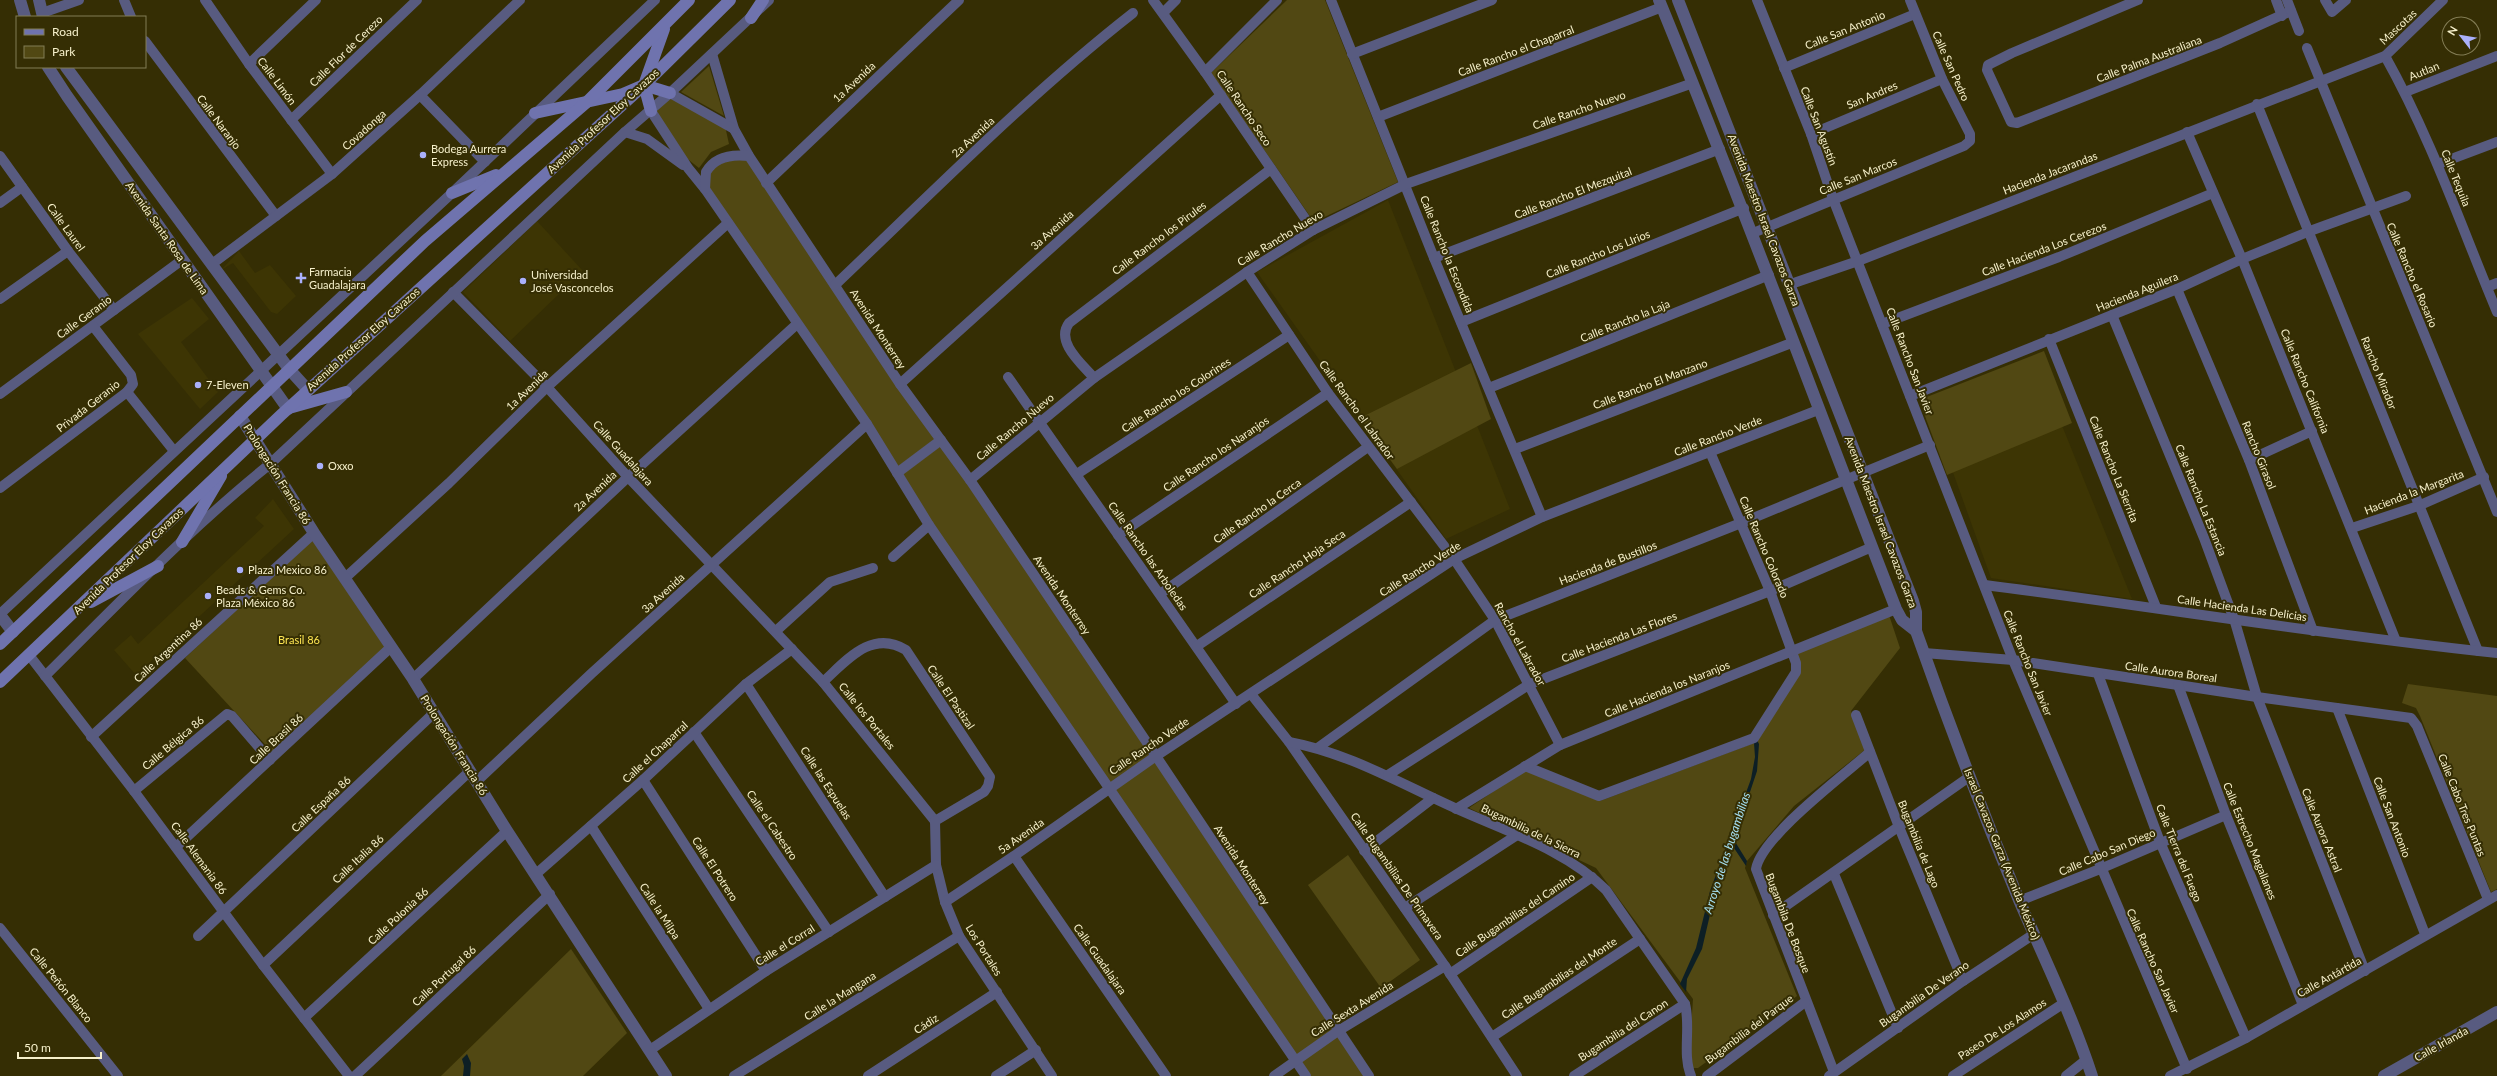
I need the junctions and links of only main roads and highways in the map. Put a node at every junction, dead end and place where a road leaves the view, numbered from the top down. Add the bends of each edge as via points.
1 (689, 0) edge
2 (730, 0) edge
3 (763, 0) edge
4 (671, 18) junction
5 (751, 18) road end
6 (644, 85) junction
7 (670, 93) road end
8 (587, 102) junction
9 (651, 111) road end
10 (535, 113) road end
11 (505, 172) junction
12 (452, 193) road end
13 (346, 392) road end
14 (288, 409) junction
15 (227, 466) junction
16 (182, 542) road end
17 (158, 566) road end
18 (81, 606) junction
19 (0, 644) edge
20 (0, 682) edge

1 - 4 main road
2 - 6 main road, Avenida Profesor Eloy Cavazos
3 - 5 main road
4 - 6 main road via 658,42
4 - 8 main road
6 - 7 main road
6 - 8 main road via 623,94
6 - 9 main road
6 - 14 main road, Avenida Profesor Eloy Cavazos
8 - 10 main road
8 - 11 main road
11 - 12 main road
11 - 19 main road via 425,241
13 - 14 main road
14 - 15 main road, Avenida Profesor Eloy Cavazos
15 - 16 main road
15 - 18 main road, Avenida Profesor Eloy Cavazos
17 - 18 main road
18 - 20 main road, Avenida Profesor Eloy Cavazos

